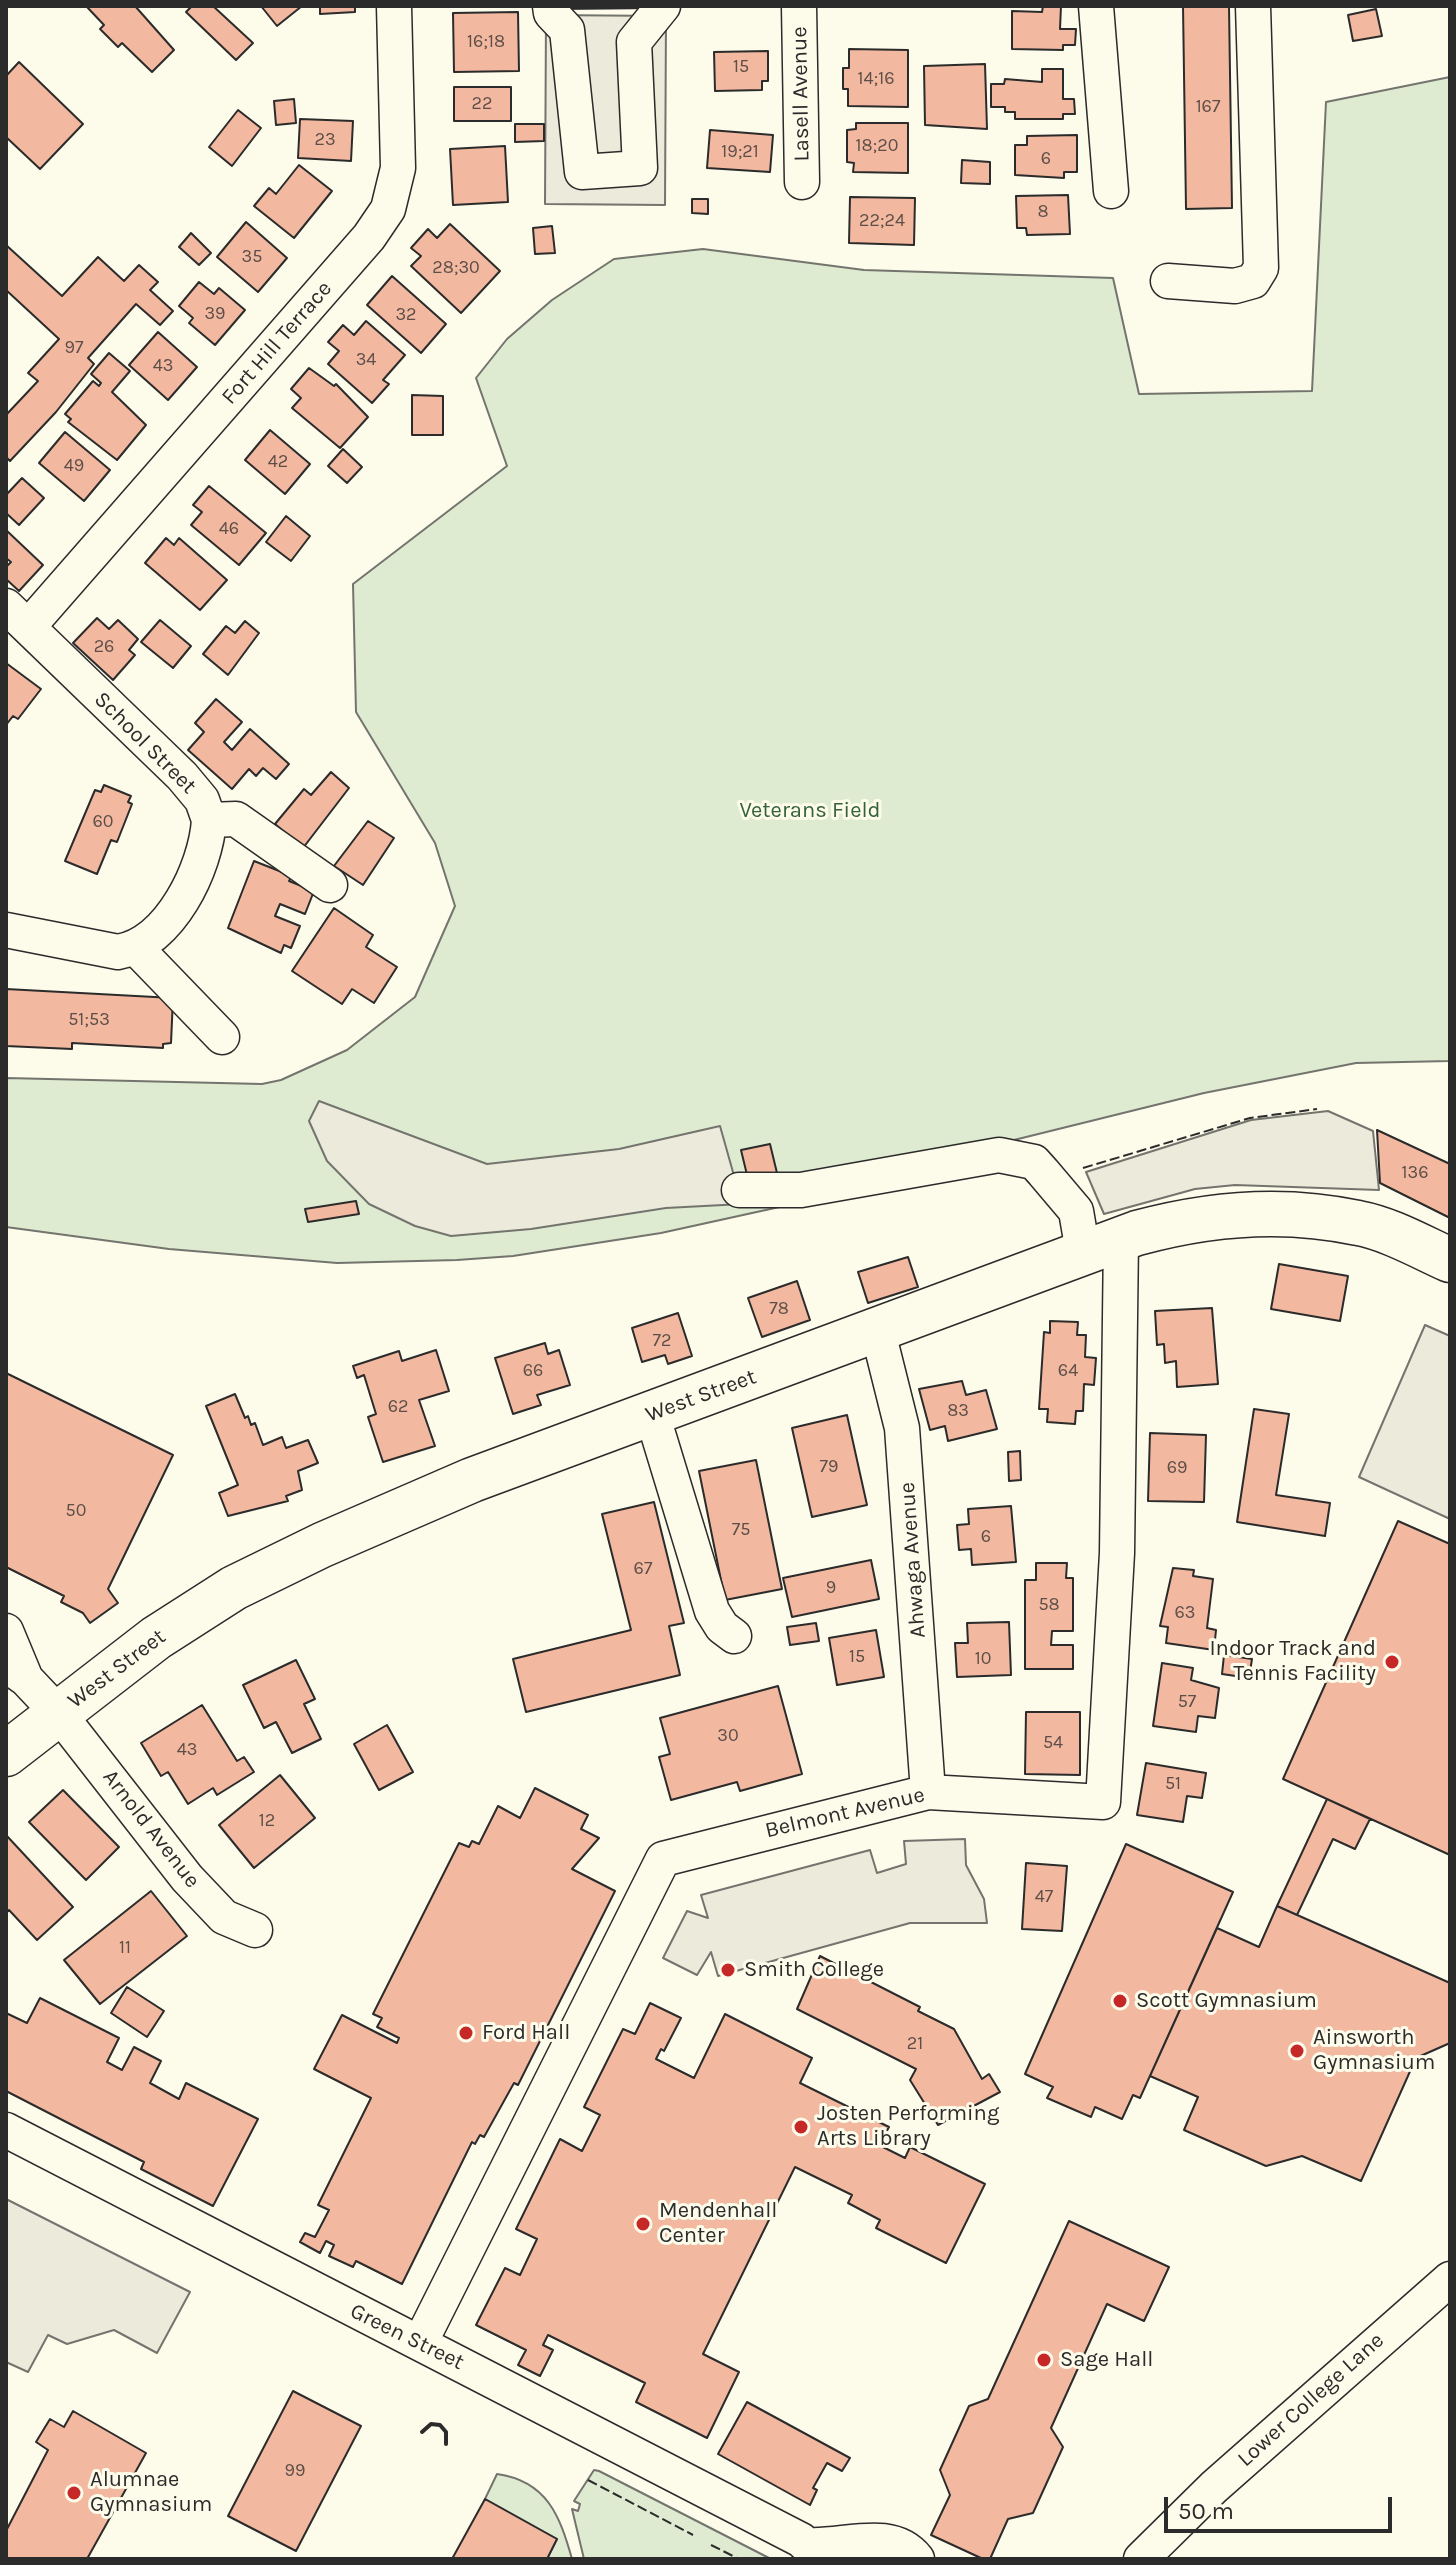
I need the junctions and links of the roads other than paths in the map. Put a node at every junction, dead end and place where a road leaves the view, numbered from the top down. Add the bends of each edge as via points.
1 (394, 6) edge
2 (550, 6) edge
3 (663, 6) edge
4 (799, 6) edge
5 (1096, 6) edge
6 (1253, 6) edge
7 (802, 182) dead end
8 (1111, 191) dead end
9 (1168, 281) dead end
10 (17, 616) edge
11 (209, 820) junction
12 (330, 885) dead end
13 (6, 930) edge
14 (137, 949) junction
15 (222, 1037) dead end
16 (739, 1190) dead end
17 (1102, 1246) junction
18 (1450, 1260) edge
19 (878, 1332) junction
20 (652, 1414) junction
21 (6, 1631) edge
22 (734, 1636) dead end
23 (16, 1672) edge
24 (59, 1714) junction
25 (6, 1754) edge
26 (928, 1792) junction
27 (255, 1930) dead end
28 (6, 2130) edge
29 (1450, 2279) edge
30 (420, 2343) junction
31 (814, 2552) edge
32 (917, 2559) edge
33 (1141, 2559) edge

1 - 10 street, Fort Hill Terrace via 398,168 388,209 358,249
2 - 3 street via 567,30 582,172 640,168 634,42
4 - 7 street, Lasell Avenue
5 - 8 street
6 - 9 street via 1261,268 1253,281 1235,286
10 - 11 street, School Street via 182,776 202,800
11 - 12 street, School Street via 236,819
11 - 14 street via 208,839 190,882 159,931
13 - 14 street via 118,952
14 - 15 street
16 - 17 street via 801,1190 999,1155 1034,1162
17 - 18 main road, West Street via 1204,1217 1303,1215 1359,1223
17 - 19 main road, West Street
17 - 26 street, Belmont Avenue via 1117,1553 1103,1802
19 - 20 main road, West Street
19 - 26 street, Ahwaga Avenue via 902,1428
20 - 22 street via 712,1611
20 - 24 main road, West Street via 472,1480 234,1588 156,1638
21 - 23 street
23 - 24 street, Arnold Avenue
24 - 25 main road, West Street
24 - 27 street, Arnold Avenue via 187,1878 224,1917
26 - 30 street, Belmont Avenue via 663,1859
28 - 30 street, Green Street
29 - 33 street, Lower College Lane via 1214,2487
30 - 31 street, Green Street via 604,2435
31 - 32 street, Green Street via 885,2540 897,2542

